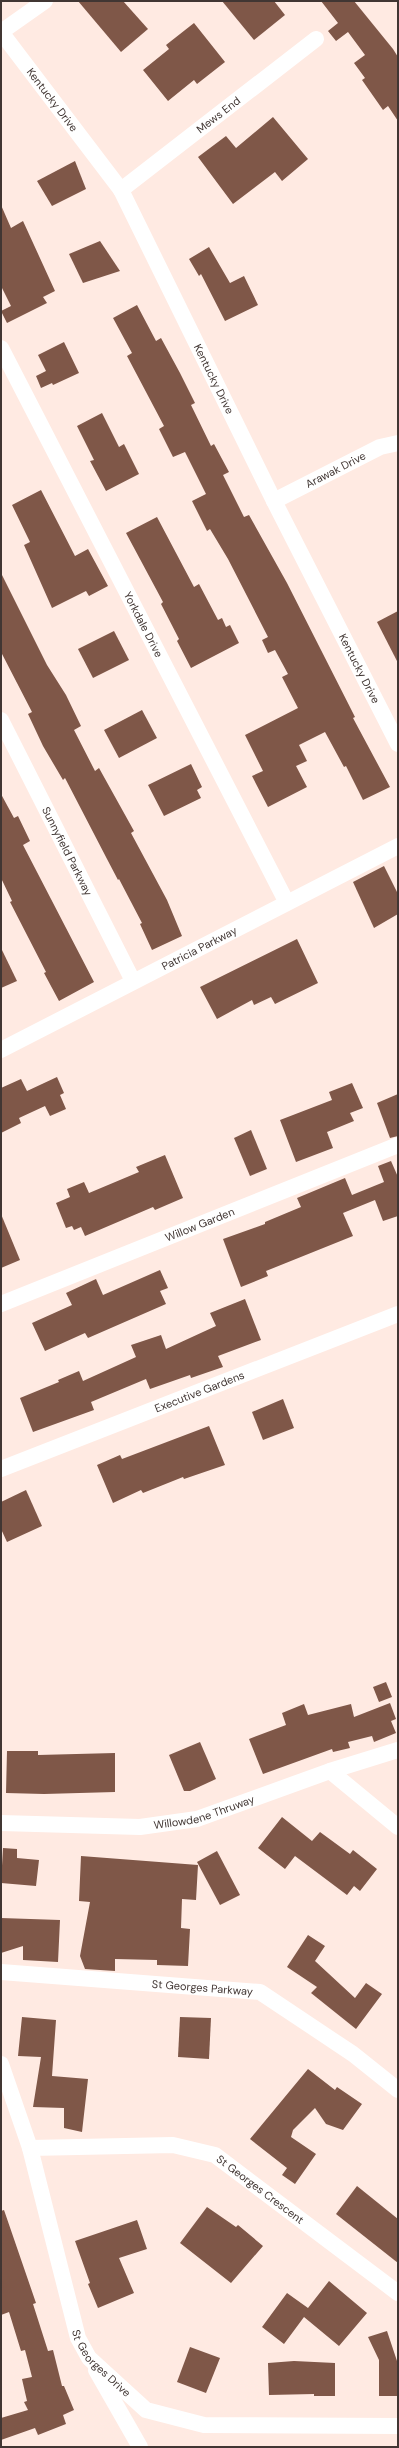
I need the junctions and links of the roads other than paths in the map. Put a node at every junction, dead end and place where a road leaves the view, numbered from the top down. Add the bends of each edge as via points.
1 (45, 1) edge
2 (1, 32) edge
3 (316, 39) dead end
4 (121, 190) junction
5 (1, 348) edge
6 (398, 443) edge
7 (274, 501) junction
8 (1, 720) edge
9 (398, 744) edge
10 (398, 846) edge
11 (286, 902) junction
12 (133, 981) junction
13 (1, 1050) edge
14 (398, 1145) edge
15 (1, 1304) edge
16 (398, 1314) edge
17 (1, 1469) edge
18 (398, 1750) edge
19 (330, 1771) junction
20 (1, 1824) edge
21 (398, 1827) edge
22 (1, 1972) edge
23 (1, 2064) edge
24 (5, 2086) edge
25 (398, 2090) edge
26 (30, 2148) junction
27 (398, 2293) edge
28 (89, 2358) junction
29 (398, 2426) edge
30 (140, 2447) edge

1 - 2 street
2 - 4 street, Kentucky Drive
3 - 4 street, Mews End
4 - 7 street, Kentucky Drive
5 - 11 street, Yorkdale Drive
6 - 7 street, Arawak Drive via 380,447
7 - 9 street, Kentucky Drive
8 - 12 street, Sunnyfield Parkway
10 - 11 street, Patricia Parkway
11 - 12 street, Patricia Parkway
12 - 13 street, Patricia Parkway
14 - 15 street, Willow Garden
16 - 17 street, Executive Gardens
18 - 19 street, Willowdene Thruway
19 - 20 street, Willowdene Thruway via 197,1819 140,1827
19 - 21 street
22 - 25 street, St Georges Parkway via 260,1992 353,2054
23 - 24 street, St Georges Drive
24 - 26 street, St Georges Drive
26 - 27 street, St Georges Crescent via 173,2145 215,2155
26 - 28 street, St Georges Drive via 78,2338
28 - 29 street, St Georges Drive via 146,2410 204,2425
28 - 30 street

